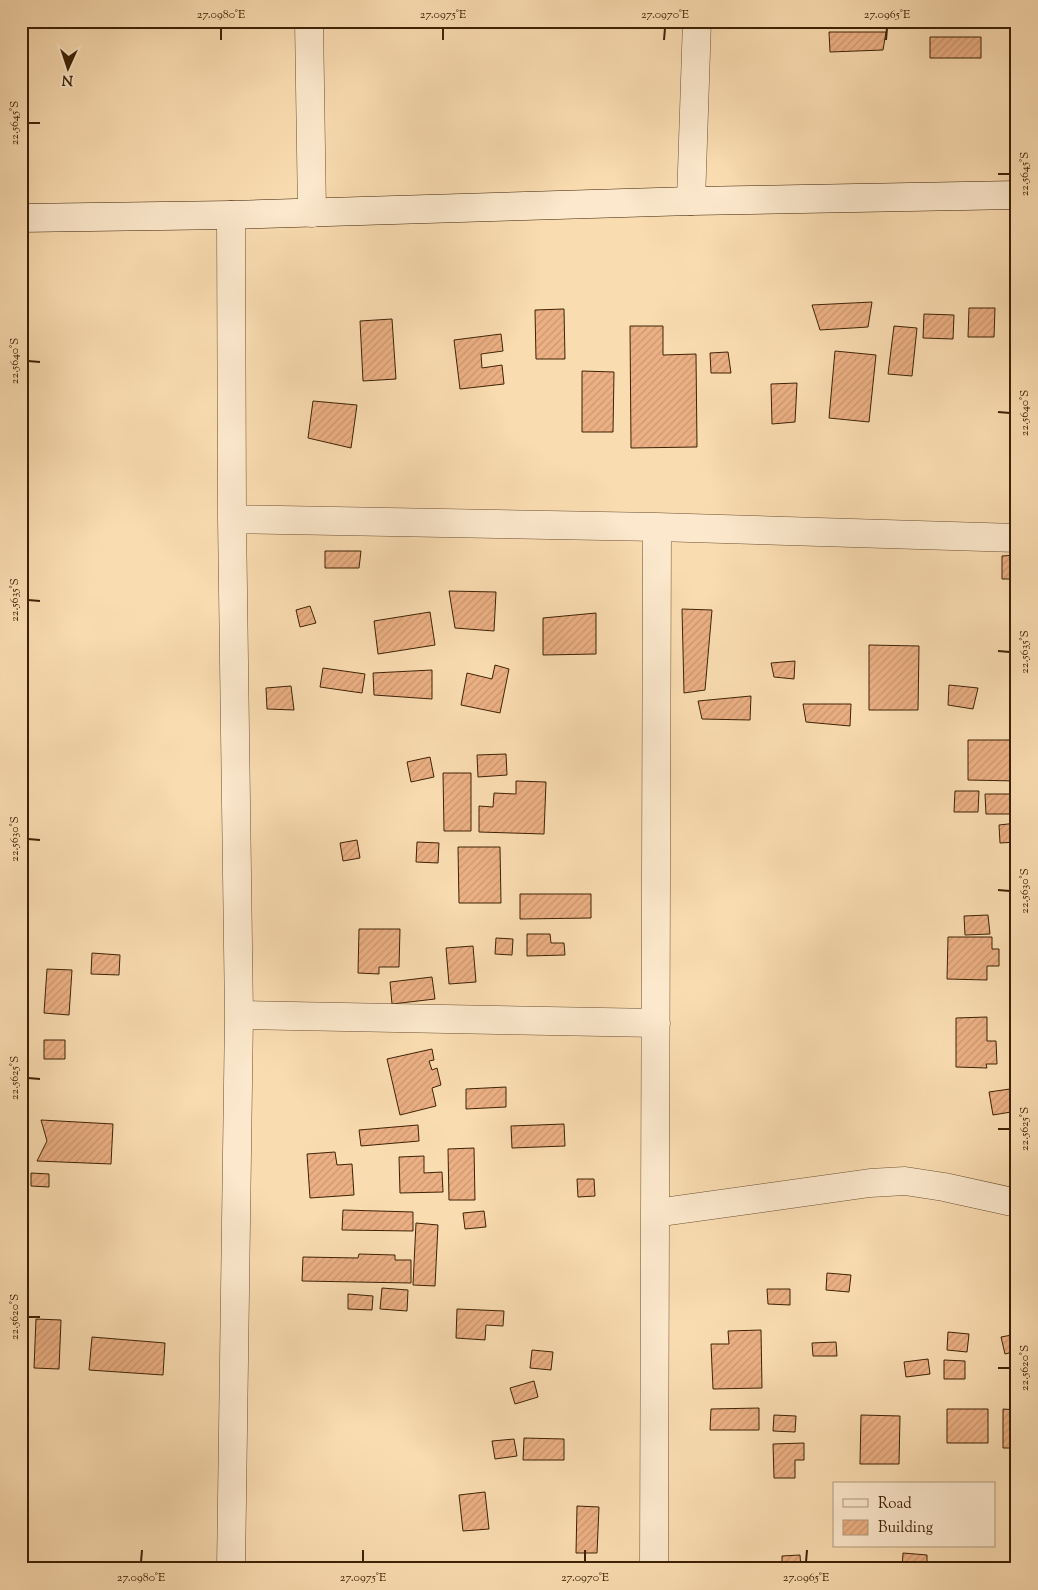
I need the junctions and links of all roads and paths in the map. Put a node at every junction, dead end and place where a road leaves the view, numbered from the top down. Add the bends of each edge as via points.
1 (309, 21) edge
2 (697, 21) edge
3 (1017, 195) edge
4 (690, 201) junction
5 (312, 212) junction
6 (231, 216) junction
7 (21, 218) edge
8 (232, 519) junction
9 (657, 527) junction
10 (1017, 538) edge
11 (239, 1015) junction
12 (656, 1023) junction
13 (1017, 1202) edge
14 (655, 1212) junction
15 (231, 1569) edge
16 (654, 1569) edge

1 - 5 street
2 - 4 street
3 - 4 street
4 - 5 street
5 - 6 street
6 - 7 street
6 - 8 street
8 - 9 street
8 - 11 street
9 - 10 street
9 - 12 street
11 - 12 street
11 - 15 street
12 - 14 street
13 - 14 street via 905,1181
14 - 16 street

